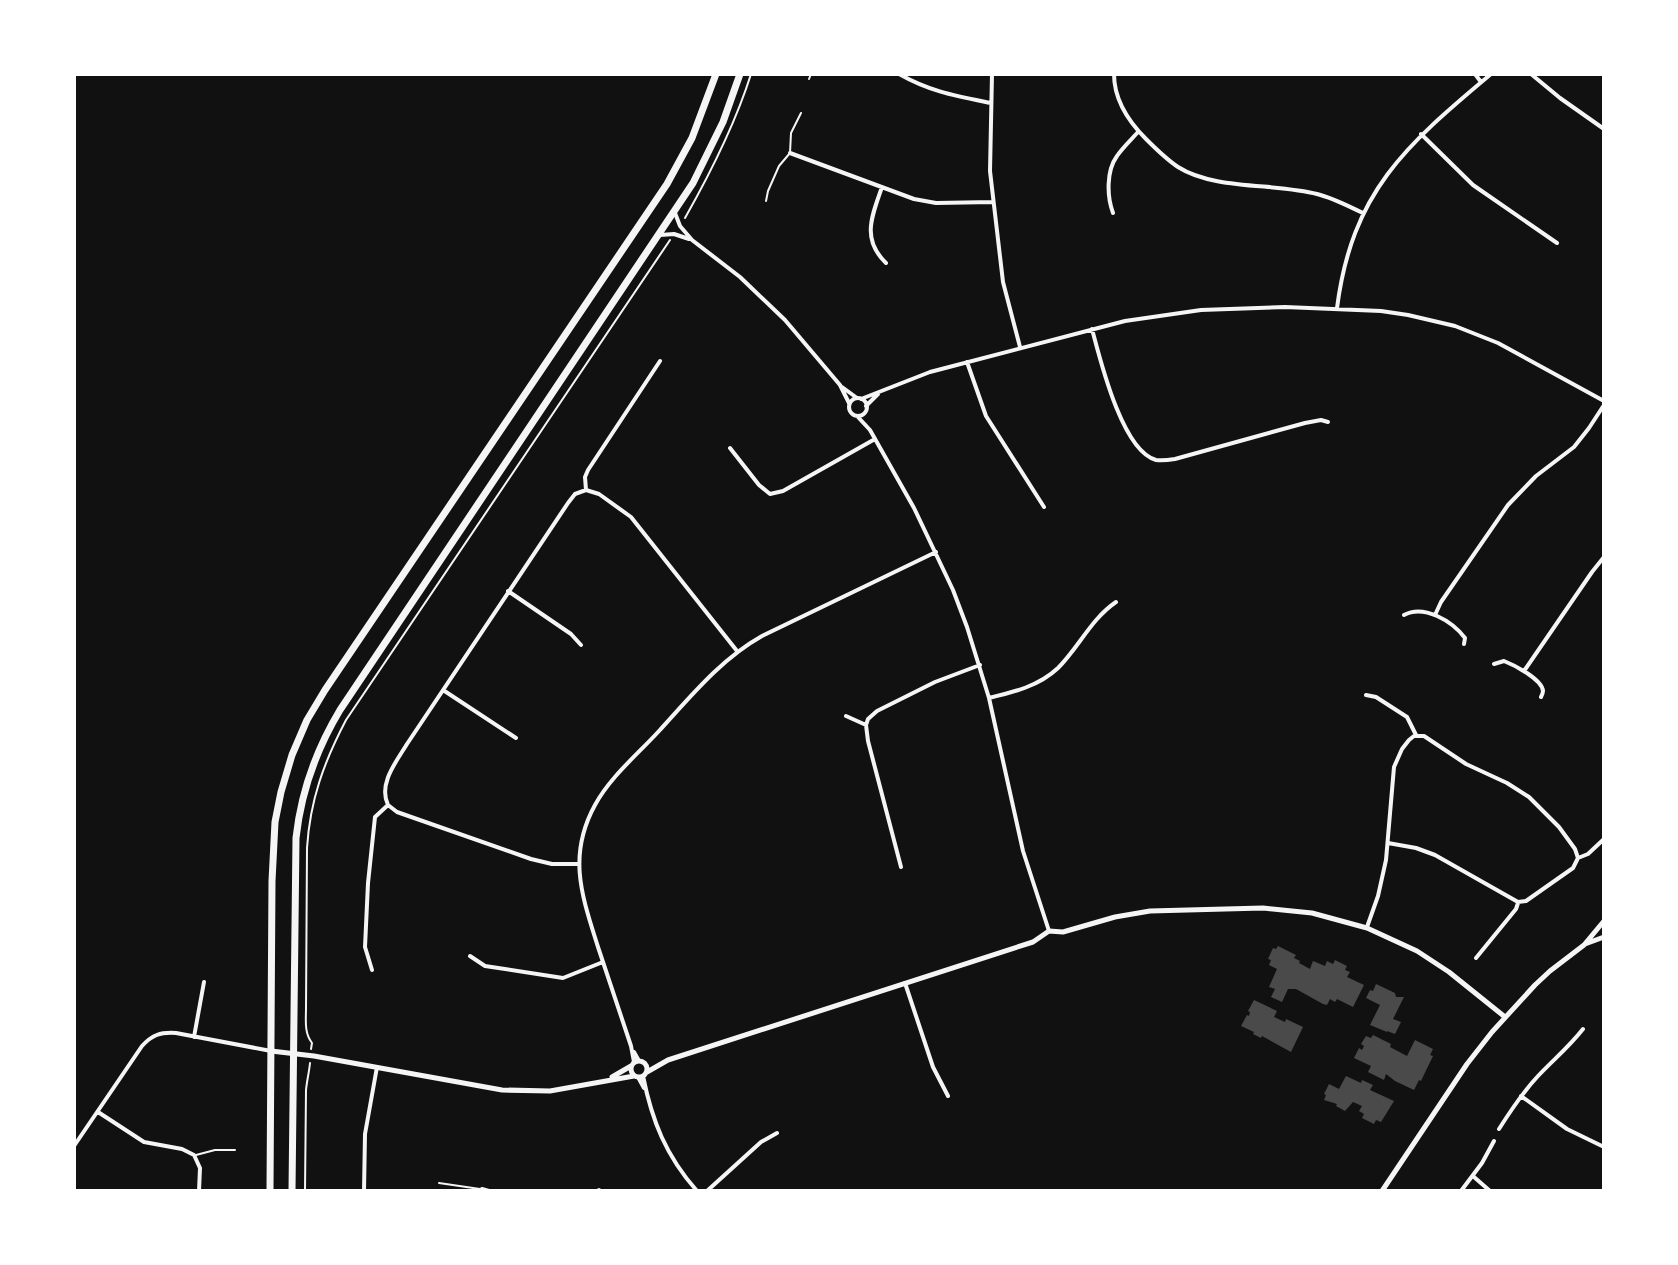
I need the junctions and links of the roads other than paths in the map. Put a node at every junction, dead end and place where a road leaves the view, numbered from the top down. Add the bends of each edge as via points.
1 (716, 74) edge
2 (740, 74) edge
3 (811, 74) edge
4 (899, 74) edge
5 (992, 74) edge
6 (1114, 74) edge
7 (1475, 74) edge
8 (1491, 74) edge
9 (1531, 74) edge
10 (809, 79) dead end
11 (1481, 82) junction
12 (991, 103) junction
13 (801, 113) dead end
14 (1604, 129) edge
15 (1138, 132) junction
16 (1421, 134) junction
17 (790, 153) junction
18 (882, 187) junction
19 (766, 201) dead end
20 (993, 202) junction
21 (675, 213) junction
22 (1113, 213) dead end
23 (1363, 213) junction
24 (660, 235) junction
25 (692, 240) junction
26 (1557, 243) dead end
27 (886, 263) dead end
28 (1337, 308) junction
29 (1092, 329) junction
30 (1020, 347) junction
31 (660, 361) dead end
32 (967, 362) junction
33 (840, 385) junction
34 (880, 392) junction
35 (859, 398) junction
36 (849, 403) junction
37 (1604, 403) edge
38 (866, 409) junction
39 (857, 416) junction
40 (1328, 422) dead end
41 (870, 430) junction
42 (875, 439) junction
43 (730, 448) dead end
44 (586, 490) junction
45 (1044, 507) dead end
46 (936, 552) junction
47 (1604, 557) edge
48 (508, 591) junction
49 (1116, 602) dead end
50 (1404, 615) dead end
51 (1435, 615) junction
52 (1464, 644) dead end
53 (581, 645) dead end
54 (737, 651) junction
55 (1494, 664) dead end
56 (980, 665) junction
57 (1524, 671) junction
58 (443, 690) junction
59 (1366, 695) dead end
60 (1541, 697) dead end
61 (989, 698) junction
62 (846, 716) dead end
63 (866, 725) junction
64 (1416, 735) junction
65 (516, 738) dead end
66 (388, 805) junction
67 (1604, 839) edge
68 (1388, 843) junction
69 (1578, 858) junction
70 (579, 864) junction
71 (901, 867) dead end
72 (1518, 902) junction
73 (1604, 921) edge
74 (1367, 928) junction
75 (1049, 931) junction
76 (1604, 937) edge
77 (1584, 945) junction
78 (470, 956) dead end
79 (1476, 958) dead end
80 (603, 962) junction
81 (372, 970) dead end
82 (204, 982) dead end
83 (905, 983) junction
84 (1505, 1017) junction
85 (1583, 1029) dead end
86 (194, 1037) junction
87 (271, 1051) junction
88 (294, 1053) junction
89 (668, 1060) junction
90 (637, 1063) junction
91 (377, 1067) junction
92 (640, 1075) junction
93 (607, 1079) junction
94 (948, 1096) dead end
95 (1521, 1096) junction
96 (98, 1112) junction
97 (1499, 1129) dead end
98 (777, 1133) dead end
99 (1494, 1141) dead end
100 (74, 1146) edge
101 (1604, 1147) edge
102 (235, 1150) dead end
103 (194, 1155) junction
104 (1473, 1176) junction
105 (439, 1183) dead end
106 (482, 1189) joint
107 (199, 1191) edge
108 (270, 1191) edge
109 (292, 1191) edge
110 (364, 1191) edge
111 (489, 1191) edge
112 (697, 1191) edge
113 (707, 1191) edge
114 (1382, 1191) edge
115 (1461, 1191) edge
116 (1490, 1191) edge

1 - 87 main road via 692,138 667,184 307,720 275,822
2 - 21 main road via 709,154
3 - 10 lane
4 - 12 street via 937,92
5 - 12 street
6 - 15 street via 1120,104
7 - 11 street
8 - 11 street
9 - 14 street
11 - 16 street
12 - 20 street
13 - 17 lane via 791,133
15 - 22 street via 1111,168
15 - 23 street via 1195,175 1319,194
16 - 23 street via 1391,168
16 - 26 street via 1473,185
17 - 18 street
17 - 19 lane via 779,166
18 - 20 street via 936,203
18 - 27 street via 870,231
20 - 30 street via 1003,282
21 - 24 main road
21 - 25 street
23 - 28 street via 1346,259
24 - 25 street
24 - 88 main road via 340,710 317,752 296,838
25 - 33 street via 768,303
28 - 29 street via 1201,310
28 - 37 street via 1408,315 1466,330 1524,356
29 - 30 street
29 - 40 street via 1112,399 1140,448 1154,459 1175,459 1316,420
30 - 32 street
31 - 44 street via 588,470
32 - 34 street
32 - 45 street via 986,416
33 - 35 street
33 - 36 street
34 - 35 street
34 - 38 street
35 - 36 street
35 - 38 street
36 - 39 street
37 - 51 street via 1574,447 1502,512
38 - 39 street
38 - 41 street
39 - 41 street
41 - 42 street
42 - 43 street via 776,494 766,492
42 - 46 street
44 - 48 street via 568,503
44 - 54 street via 631,517
46 - 54 street
46 - 56 street
47 - 57 street
48 - 53 street
48 - 58 street
49 - 61 street via 1097,617 1050,675
50 - 51 street
51 - 52 street via 1460,632
54 - 70 street via 600,797 585,828
55 - 57 street via 1504,661
56 - 61 street
56 - 63 street via 877,711
57 - 60 street via 1542,687
58 - 65 street
58 - 66 street via 392,770 384,788
59 - 64 street via 1407,717
61 - 75 street via 1016,823
62 - 63 street
63 - 71 street
64 - 68 street via 1394,767
64 - 69 street via 1529,797 1559,827
66 - 70 street via 531,859
66 - 81 street via 375,817 369,869 365,947
67 - 69 street
68 - 72 street via 1435,855
68 - 74 street
69 - 72 street via 1564,874
70 - 80 street via 581,893
72 - 79 street
73 - 77 street
74 - 75 street via 1312,913 1223,908 1130,914
74 - 84 street via 1430,959
75 - 83 street via 1033,942
76 - 77 street
77 - 84 street
78 - 80 street via 485,966 563,978
80 - 90 street
82 - 86 street
83 - 89 street
83 - 94 street
84 - 114 street
85 - 95 street
86 - 87 street
86 - 96 street via 165,1032 152,1036
87 - 88 street
87 - 108 main road
88 - 91 street
88 - 109 main road
89 - 90 street
89 - 92 street
90 - 92 street
90 - 92 street via 631,1071
90 - 93 street
91 - 93 street via 525,1091
91 - 110 street via 365,1134
92 - 93 street
92 - 112 street via 667,1151
95 - 97 street
95 - 101 street
96 - 100 street
96 - 103 street via 144,1142
98 - 113 street
99 - 104 street
102 - 103 lane
103 - 107 street via 200,1168
104 - 115 street
104 - 116 street
105 - 106 lane
106 - 111 street

